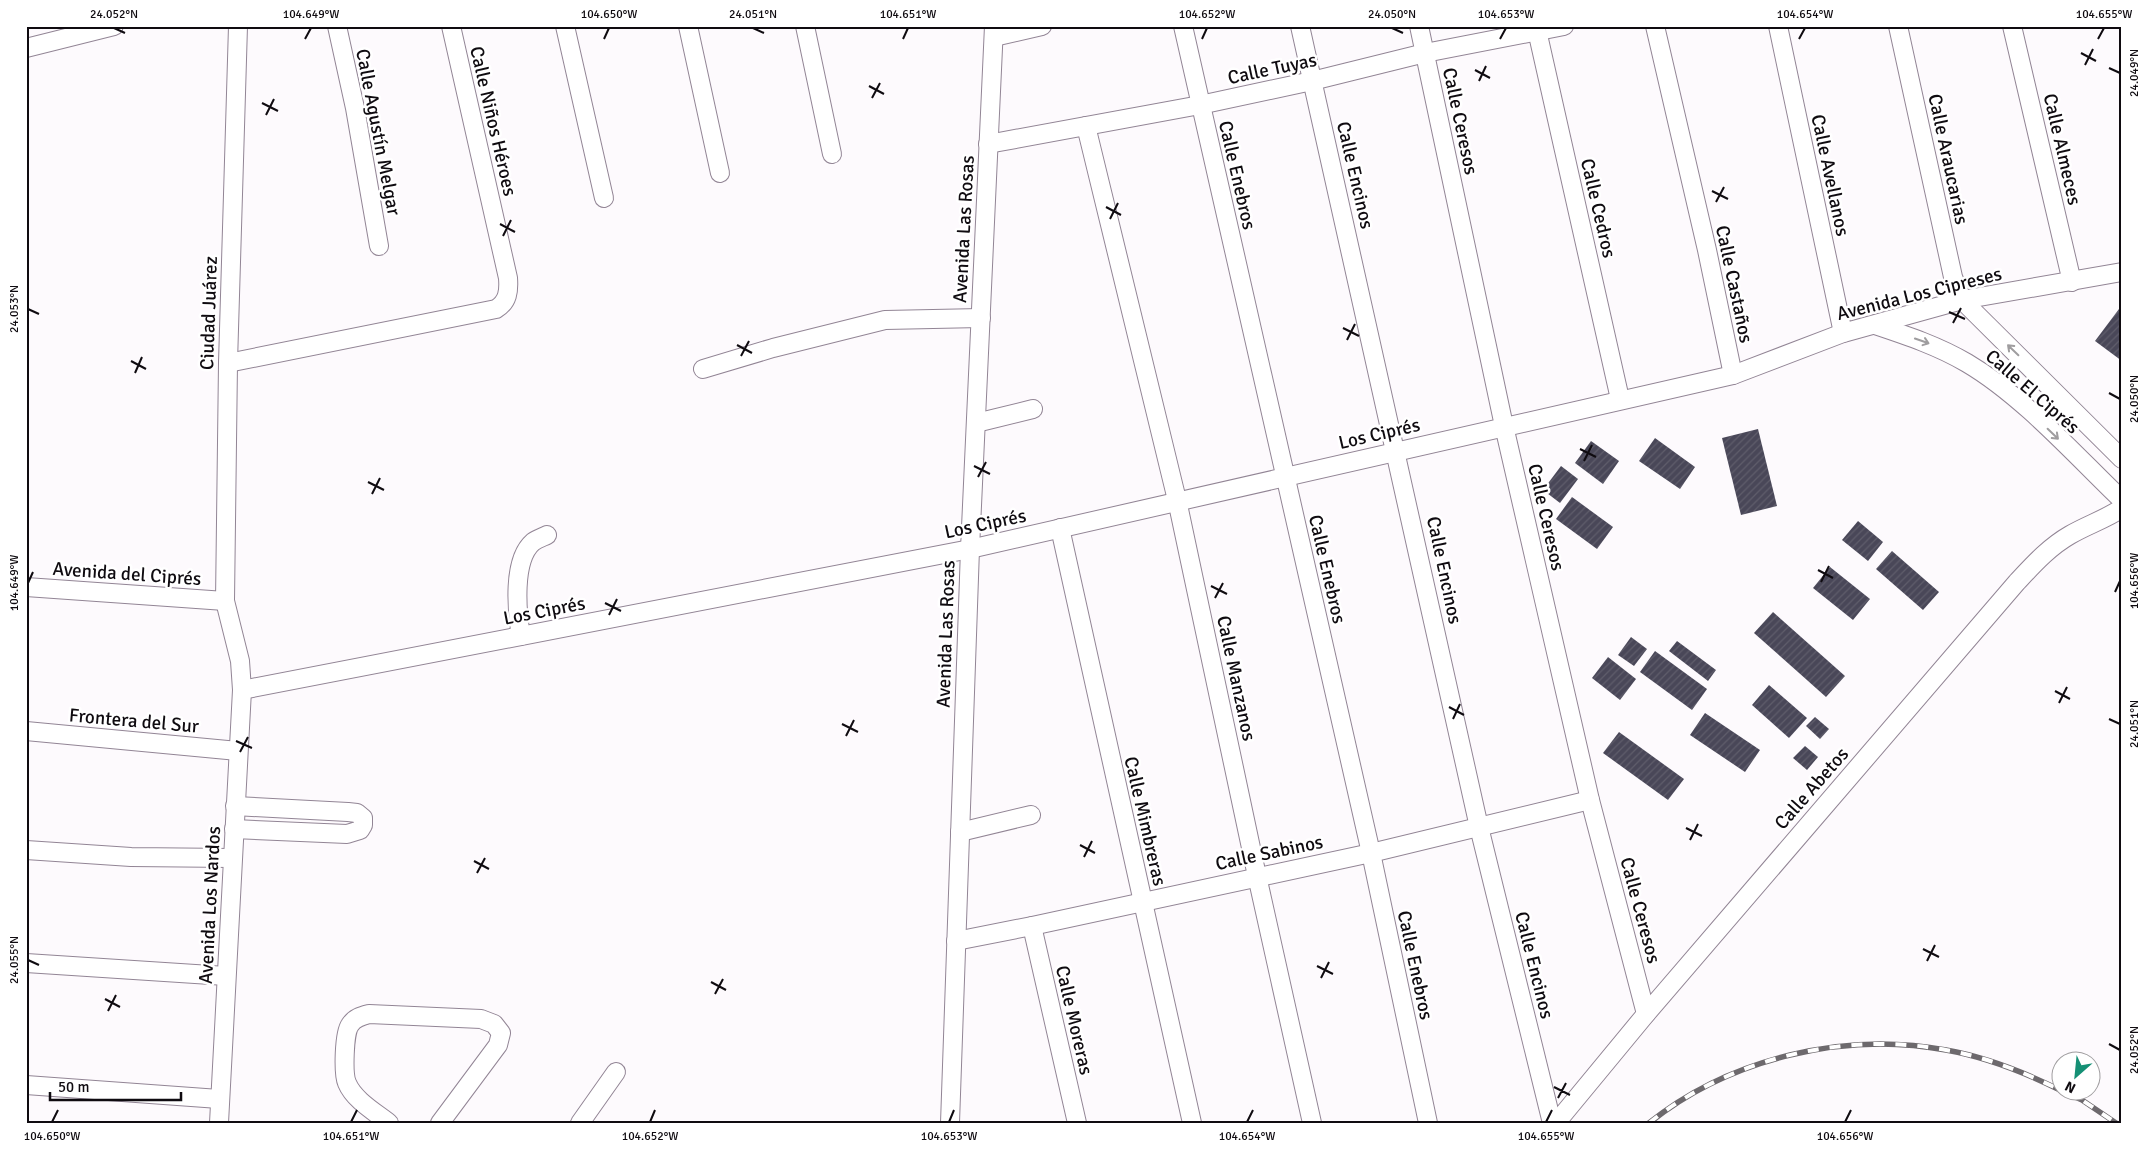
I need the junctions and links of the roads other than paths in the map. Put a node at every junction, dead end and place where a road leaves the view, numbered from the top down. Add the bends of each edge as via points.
1 (114, 26) edge
2 (238, 26) edge
3 (337, 26) edge
4 (451, 26) edge
5 (565, 26) edge
6 (688, 26) edge
7 (804, 26) edge
8 (1042, 26) edge
9 (1183, 26) edge
10 (1300, 26) edge
11 (1419, 26) edge
12 (1564, 26) edge
13 (1656, 26) edge
14 (1778, 26) edge
15 (1898, 26) edge
16 (2012, 26) edge
17 (1537, 29) edge
18 (994, 32) edge
19 (26, 48) edge
20 (1425, 53) junction
21 (1312, 81) junction
22 (1200, 105) junction
23 (1086, 126) junction
24 (988, 144) junction
25 (832, 154) dead end
26 (720, 173) dead end
27 (604, 198) dead end
28 (379, 246) dead end
29 (2122, 272) edge
30 (2072, 282) junction
31 (1962, 300) junction
32 (980, 318) junction
33 (1876, 325) junction
34 (1843, 333) junction
35 (228, 363) junction
36 (703, 369) dead end
37 (1732, 375) junction
38 (1620, 399) junction
39 (1033, 408) dead end
40 (976, 423) junction
41 (1504, 426) junction
42 (1397, 450) junction
43 (2122, 459) edge
44 (1285, 477) junction
45 (1177, 500) junction
46 (2122, 500) edge
47 (2122, 508) edge
48 (1060, 528) junction
49 (547, 535) dead end
50 (970, 549) junction
51 (26, 587) edge
52 (225, 601) junction
53 (521, 636) junction
54 (242, 690) junction
55 (26, 731) edge
56 (238, 751) junction
57 (1590, 800) junction
58 (235, 806) junction
59 (1031, 815) dead end
60 (1479, 826) junction
61 (234, 829) junction
62 (960, 832) junction
63 (26, 850) edge
64 (1371, 853) junction
65 (232, 858) junction
66 (1257, 876) junction
67 (1142, 901) junction
68 (1032, 926) junction
69 (956, 941) junction
70 (26, 963) edge
71 (226, 976) junction
72 (1646, 1014) junction
73 (616, 1072) dead end
74 (26, 1086) edge
75 (220, 1099) junction
76 (219, 1123) edge
77 (389, 1123) edge
78 (440, 1123) edge
79 (580, 1123) edge
80 (950, 1123) edge
81 (1077, 1123) edge
82 (1192, 1123) edge
83 (1312, 1123) edge
84 (1428, 1123) edge
85 (1552, 1123) edge
86 (1556, 1123) edge

1 - 19 street
2 - 35 street, Ciudad Juárez
3 - 28 street, Calle Agustín Melgar via 356,108
4 - 35 street, Calle Niños Héroes via 508,278 506,300 496,309
5 - 27 street
6 - 26 street
7 - 25 street
8 - 18 street
9 - 22 street, Calle Enebros
10 - 21 street, Calle Encinos
11 - 20 street, Calle Ceresos
12 - 17 street, Calle Tuyas
13 - 37 street, Calle Castaños
14 - 34 street, Calle Avellanos
15 - 31 street, Calle Araucarias via 1953,277
16 - 30 street, Calle Almeces
17 - 20 street, Calle Tuyas
17 - 38 street, Calle Cedros
18 - 24 street, Avenida Las Rosas
20 - 21 street, Calle Tuyas
20 - 41 street, Calle Ceresos
21 - 22 street, Calle Tuyas
21 - 42 street, Calle Encinos
22 - 23 street, Calle Tuyas
22 - 44 street, Calle Enebros
23 - 24 street, Calle Tuyas
23 - 45 street, Calle Manzanos
24 - 32 street, Avenida Las Rosas
29 - 30 street, Avenida Los Cipreses
30 - 31 street, Avenida Los Cipreses
31 - 33 street, Avenida Los Cipreses
43 -> 31 street, Calle El Ciprés
32 - 36 street via 885,320
32 - 40 street, Avenida Las Rosas
33 - 34 street, Avenida Los Cipreses
33 -> 46 street, Calle El Ciprés via 1928,342 2002,388
34 - 37 street, Avenida Los Cipreses
35 - 52 street, Ciudad Juárez
37 - 38 street, Los Ciprés
38 - 41 street, Los Ciprés
39 - 40 street
40 - 50 street, Avenida Las Rosas
41 - 42 street, Los Ciprés
41 - 57 street, Calle Ceresos
42 - 44 street, Los Ciprés
42 - 60 street, Calle Encinos
44 - 45 street, Los Ciprés
44 - 64 street, Calle Enebros
45 - 48 street, Los Ciprés
45 - 66 street, Calle Manzanos
47 - 72 street, Calle Abetos via 2069,535 2016,582
48 - 50 street, Los Ciprés
48 - 67 street, Calle Mimbreras
49 - 53 street via 532,543 518,582 517,614
50 - 53 street, Los Ciprés
50 - 62 street, Avenida Las Rosas
51 - 52 street, Avenida del Ciprés
52 - 54 street, Ciudad Juárez via 240,662
53 - 54 street, Los Ciprés
54 - 56 street, Avenida Los Nardos
55 - 56 street, Frontera del Sur
56 - 58 street, Avenida Los Nardos
57 - 60 street, Calle Sabinos
57 - 72 street, Calle Ceresos
58 - 61 street, Avenida Los Nardos
58 - 61 street via 357,813 363,818 363,825 360,830 347,834
59 - 62 street
60 - 64 street, Calle Sabinos
60 - 85 street, Calle Encinos
61 - 65 street, Avenida Los Nardos
62 - 69 street, Avenida Las Rosas
63 - 65 street via 131,857
64 - 66 street, Calle Sabinos
64 - 84 street, Calle Enebros
65 - 71 street, Avenida Los Nardos
66 - 67 street, Calle Sabinos
66 - 83 street, Calle Manzanos
67 - 68 street, Calle Sabinos
67 - 82 street, Calle Mimbreras
68 - 69 street, Calle Sabinos
68 - 81 street, Calle Moreras
69 - 80 street, Avenida Las Rosas
70 - 71 street
71 - 75 street, Avenida Los Nardos
72 - 86 street, Calle Abetos
73 - 79 street
74 - 75 street
75 - 76 street, Avenida Los Nardos
77 - 78 street via 364,1104 347,1083 346,1034 353,1021 369,1014 481,1019 494,1024 501,1032 498,1045

